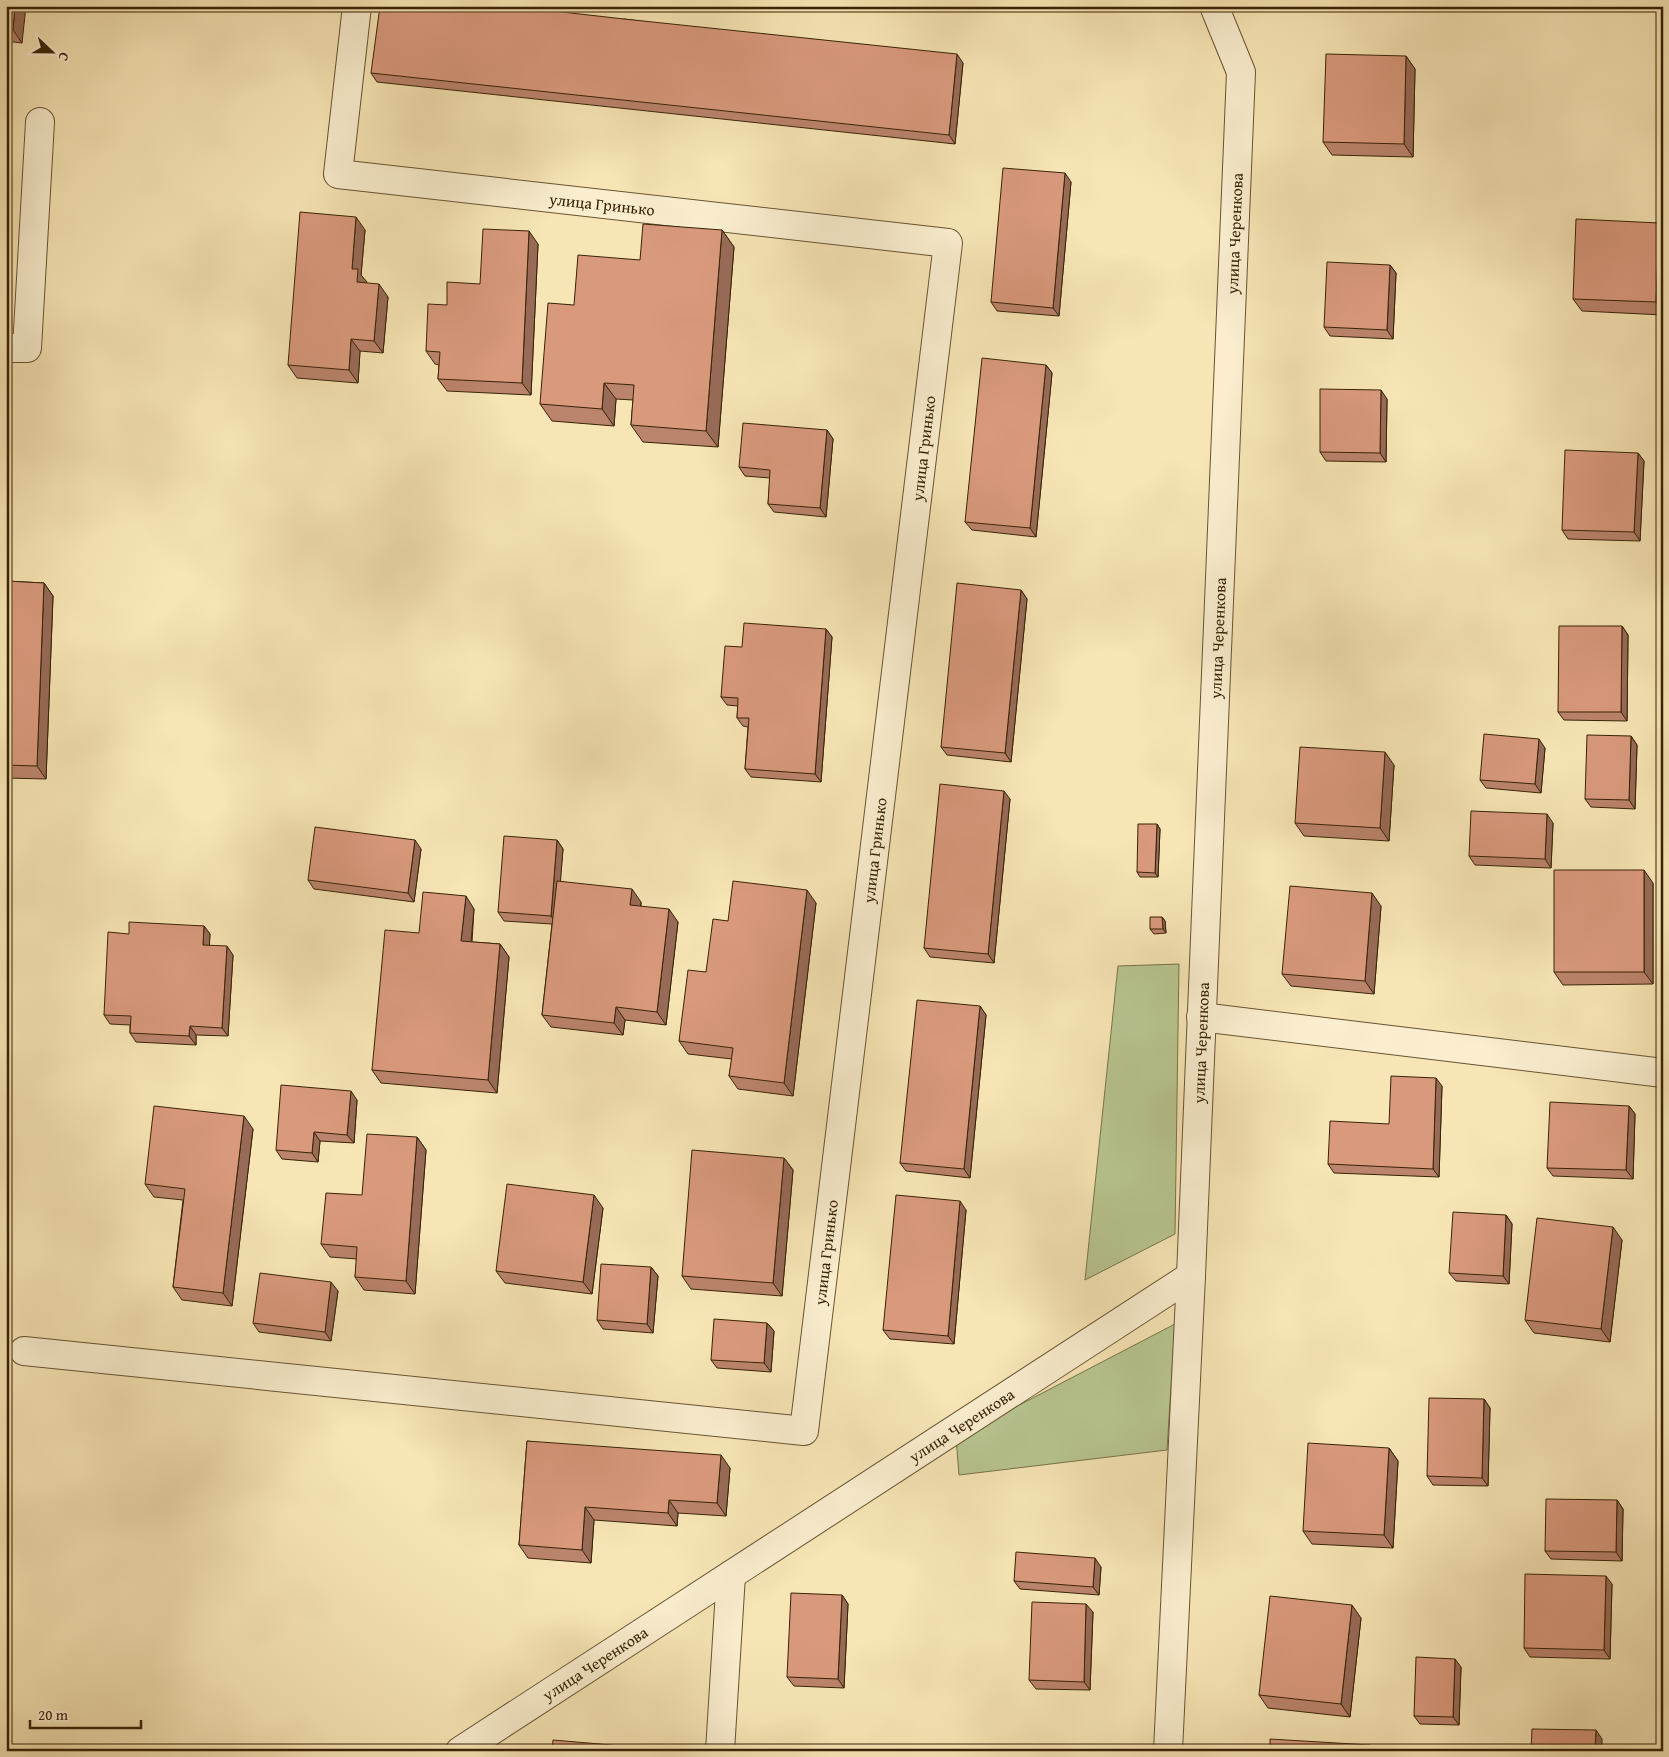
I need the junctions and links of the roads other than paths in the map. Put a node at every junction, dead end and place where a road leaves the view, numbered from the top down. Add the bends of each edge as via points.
1 (357, 6) edge
2 (1214, 6) edge
3 (40, 122) dead end
4 (6, 348) edge
5 (1201, 1017) junction
6 (1663, 1073) edge
7 (1191, 1276) junction
8 (24, 1351) dead end
9 (731, 1575) junction
10 (460, 1751) edge
11 (720, 1751) edge
12 (1168, 1751) edge

1 - 8 street, улица Гринько via 338,174 948,243 804,1430
2 - 5 street, улица Черенкова via 1241,72
3 - 4 street via 26,348
5 - 6 street
5 - 7 street, улица Черенкова
7 - 9 street, улица Черенкова
7 - 12 street, улица Черенкова
9 - 10 street, улица Черенкова
9 - 11 street

